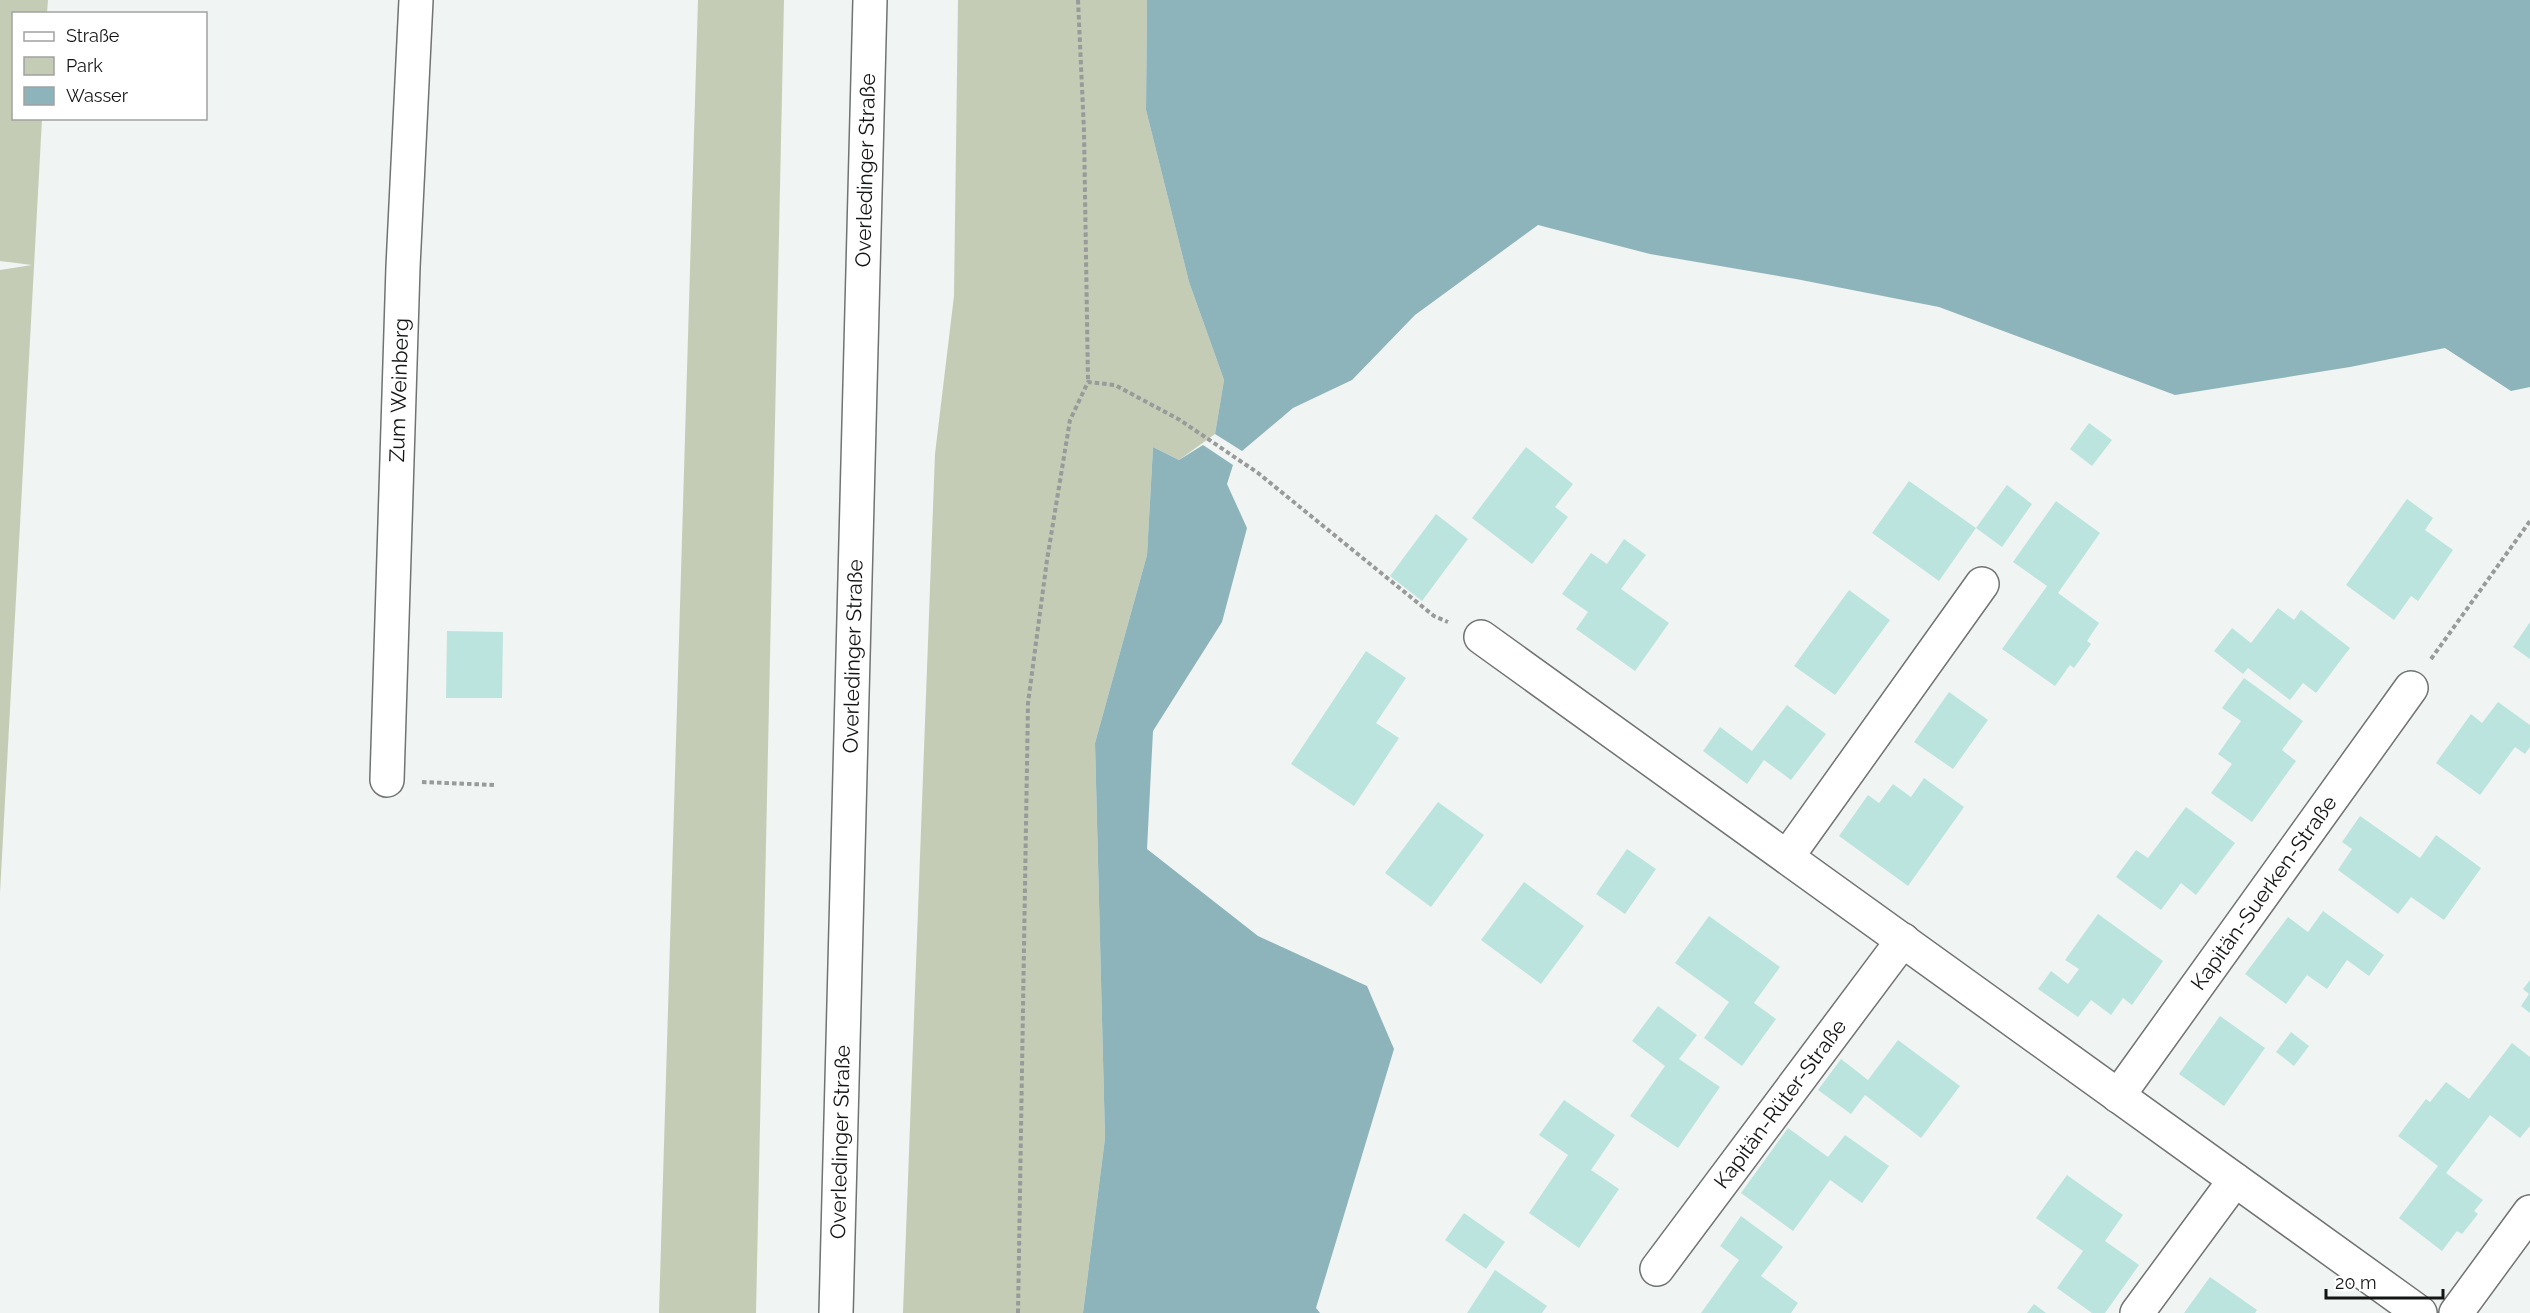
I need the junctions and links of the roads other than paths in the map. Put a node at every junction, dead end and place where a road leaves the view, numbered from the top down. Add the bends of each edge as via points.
1 (416, 0) edge
2 (870, 0) edge
3 (1982, 584) dead end
4 (1481, 637) road end
5 (2411, 688) road end
6 (387, 780) road end
7 (1787, 857) junction
8 (1903, 940) junction
9 (2118, 1096) junction
10 (2235, 1180) junction
11 (2530, 1212) edge
12 (1657, 1269) dead end
13 (836, 1313) edge
14 (2137, 1313) edge
15 (2420, 1313) edge
16 (2456, 1313) edge

1 - 6 street, Zum Weinberg via 403,267
2 - 13 street, Overledinger Straße
3 - 7 street
4 - 7 street
5 - 9 street, Kapitän-Suerken-Straße
7 - 8 street
8 - 9 street
8 - 12 street, Kapitän-Rüter-Straße
9 - 10 street
10 - 14 street
10 - 15 street
11 - 16 street

